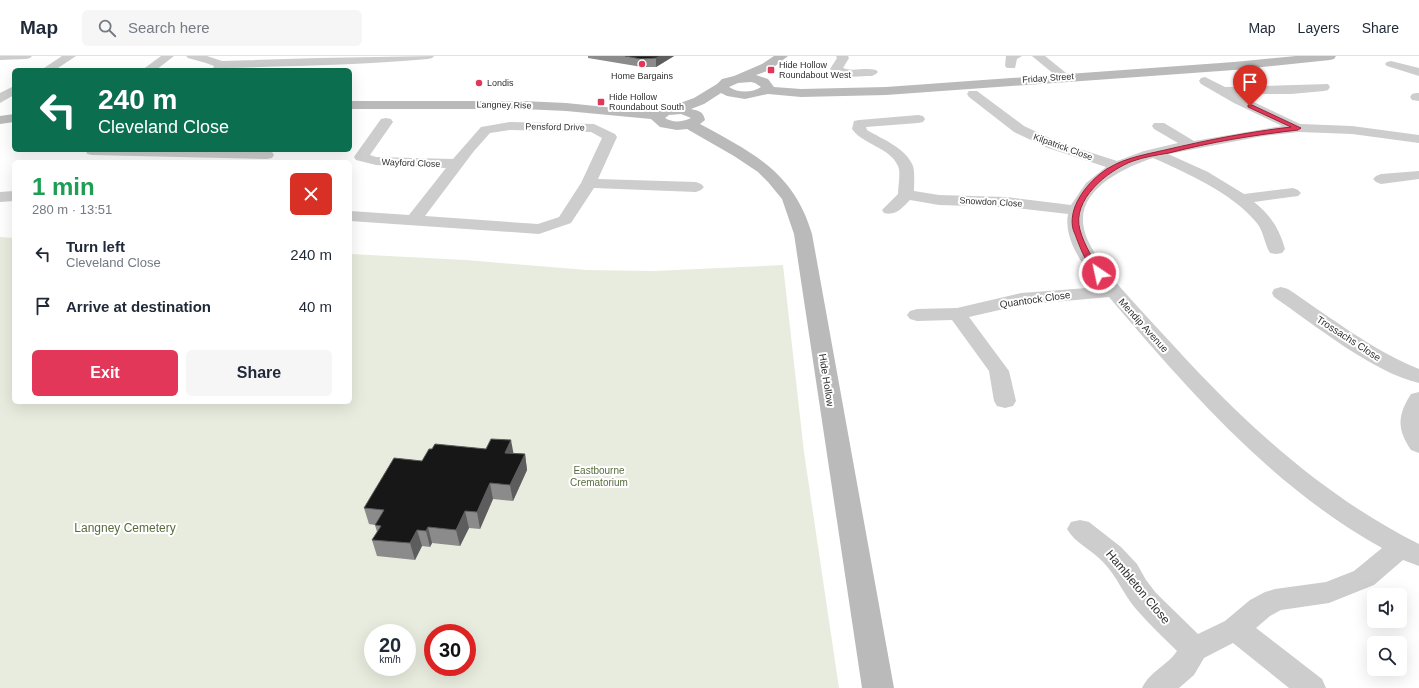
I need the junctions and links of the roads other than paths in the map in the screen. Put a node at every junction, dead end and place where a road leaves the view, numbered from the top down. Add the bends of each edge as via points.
1 (20, 56) edge
2 (26, 56) edge
3 (70, 56) edge
4 (168, 56) edge
5 (192, 56) edge
6 (428, 56) edge
7 (782, 56) edge
8 (842, 56) edge
9 (1038, 56) edge
10 (1330, 56) edge
11 (0, 58) edge
12 (321, 58) edge
13 (1391, 64) dead end
14 (766, 67) junction
15 (50, 68) edge
16 (151, 68) edge
17 (219, 68) edge
18 (872, 72) dead end
19 (1419, 72) edge
20 (1065, 76) junction
21 (738, 79) junction
22 (1205, 80) dead end
23 (764, 86) junction
24 (722, 87) junction
25 (1324, 87) dead end
26 (12, 91) edge
27 (1223, 91) junction
28 (740, 94) junction
29 (973, 94) dead end
30 (0, 99) edge
31 (352, 105) edge
32 (658, 116) junction
33 (687, 116) junction
34 (12, 118) edge
35 (918, 119) dead end
36 (0, 120) edge
37 (386, 122) dead end
38 (1159, 126) dead end
39 (1298, 128) junction
40 (1419, 139) edge
41 (1191, 145) junction
42 (122, 152) edge
43 (151, 153) junction
44 (1154, 153) junction
45 (267, 155) dead end
46 (142, 160) edge
47 (456, 164) junction
48 (1117, 166) junction
49 (1419, 175) edge
50 (1381, 179) dead end
51 (589, 183) junction
52 (696, 187) dead end
53 (1293, 194) dead end
54 (906, 195) junction
55 (12, 196) edge
56 (0, 197) edge
57 (1239, 199) junction
58 (890, 210) dead end
59 (1076, 210) junction
60 (352, 216) edge
61 (414, 220) junction
62 (1276, 250) dead end
63 (1114, 291) junction
64 (1281, 293) dead end
65 (956, 314) junction
66 (917, 315) dead end
67 (1419, 377) edge
68 (1419, 399) edge
69 (1005, 401) dead end
70 (1419, 445) edge
71 (1080, 529) dead end
72 (1410, 551) edge
73 (1235, 629) junction
74 (1194, 649) junction
75 (878, 688) edge
76 (1157, 688) edge
77 (1311, 688) edge

1 - 2 street
1 - 11 street
3 - 15 street
4 - 16 street
5 - 17 street via 210,60
6 - 12 street via 372,61
7 - 14 main road
8 - 18 street via 836,69 846,73
9 - 20 street
10 - 20 main road, Friday Street via 1234,66
12 - 17 street
13 - 19 street
14 - 21 main road
14 - 23 main road
20 - 23 main road, Friday Street via 886,91 800,93
21 - 23 main road via 751,79
21 - 24 main road via 726,82
22 - 27 street
23 - 28 main road via 758,93
24 - 28 main road via 727,92
24 - 33 main road via 699,101
25 - 27 street
26 - 30 street
27 - 39 street
28 - 33 main road
29 - 48 street, Kilpatrick Close via 1025,132 1053,145
31 - 32 main road, Langney Rise via 523,105
32 - 33 main road via 664,112
32 - 33 main road via 659,121 668,125
33 - 75 main road, Hide Hollow via 762,169 784,190 798,214
34 - 36 main road
35 - 54 street via 859,124 862,133 901,159 906,167
37 - 47 street, Wayford Close via 361,157 376,161
38 - 41 street
39 - 40 street via 1346,129
39 - 41 street
41 - 44 street
42 - 43 street
43 - 45 street
43 - 46 street
44 - 48 street
44 - 57 street via 1194,171
47 - 51 street, Pensford Drive via 486,130 510,126 594,128 610,137
47 - 61 street, Pensford Drive
48 - 59 street via 1102,175 1086,192
49 - 50 street
51 - 52 street
51 - 61 street, Pensford Drive via 566,220 539,229
53 - 57 street
54 - 58 street
54 - 59 street, Snowdon Close via 939,200 1007,202
55 - 56 street
57 - 62 street via 1254,210 1272,234
59 - 63 street, Mendip Avenue via 1076,229 1085,250 1092,264
60 - 61 street, Pensford Drive
63 - 65 street, Quantock Close via 1021,299
63 - 72 street, Mendip Avenue via 1242,430 1283,466 1347,515
64 - 67 street, Trossachs Close via 1362,348
65 - 66 street, Quantock Close
65 - 69 street via 999,371
68 - 70 street via 1414,406 1410,422
71 - 74 street, Hambleton Close via 1112,554 1127,571 1146,601
72 - 73 street via 1364,578 1329,592 1275,600 1260,608
73 - 74 street
73 - 77 street
74 - 76 street via 1183,666

